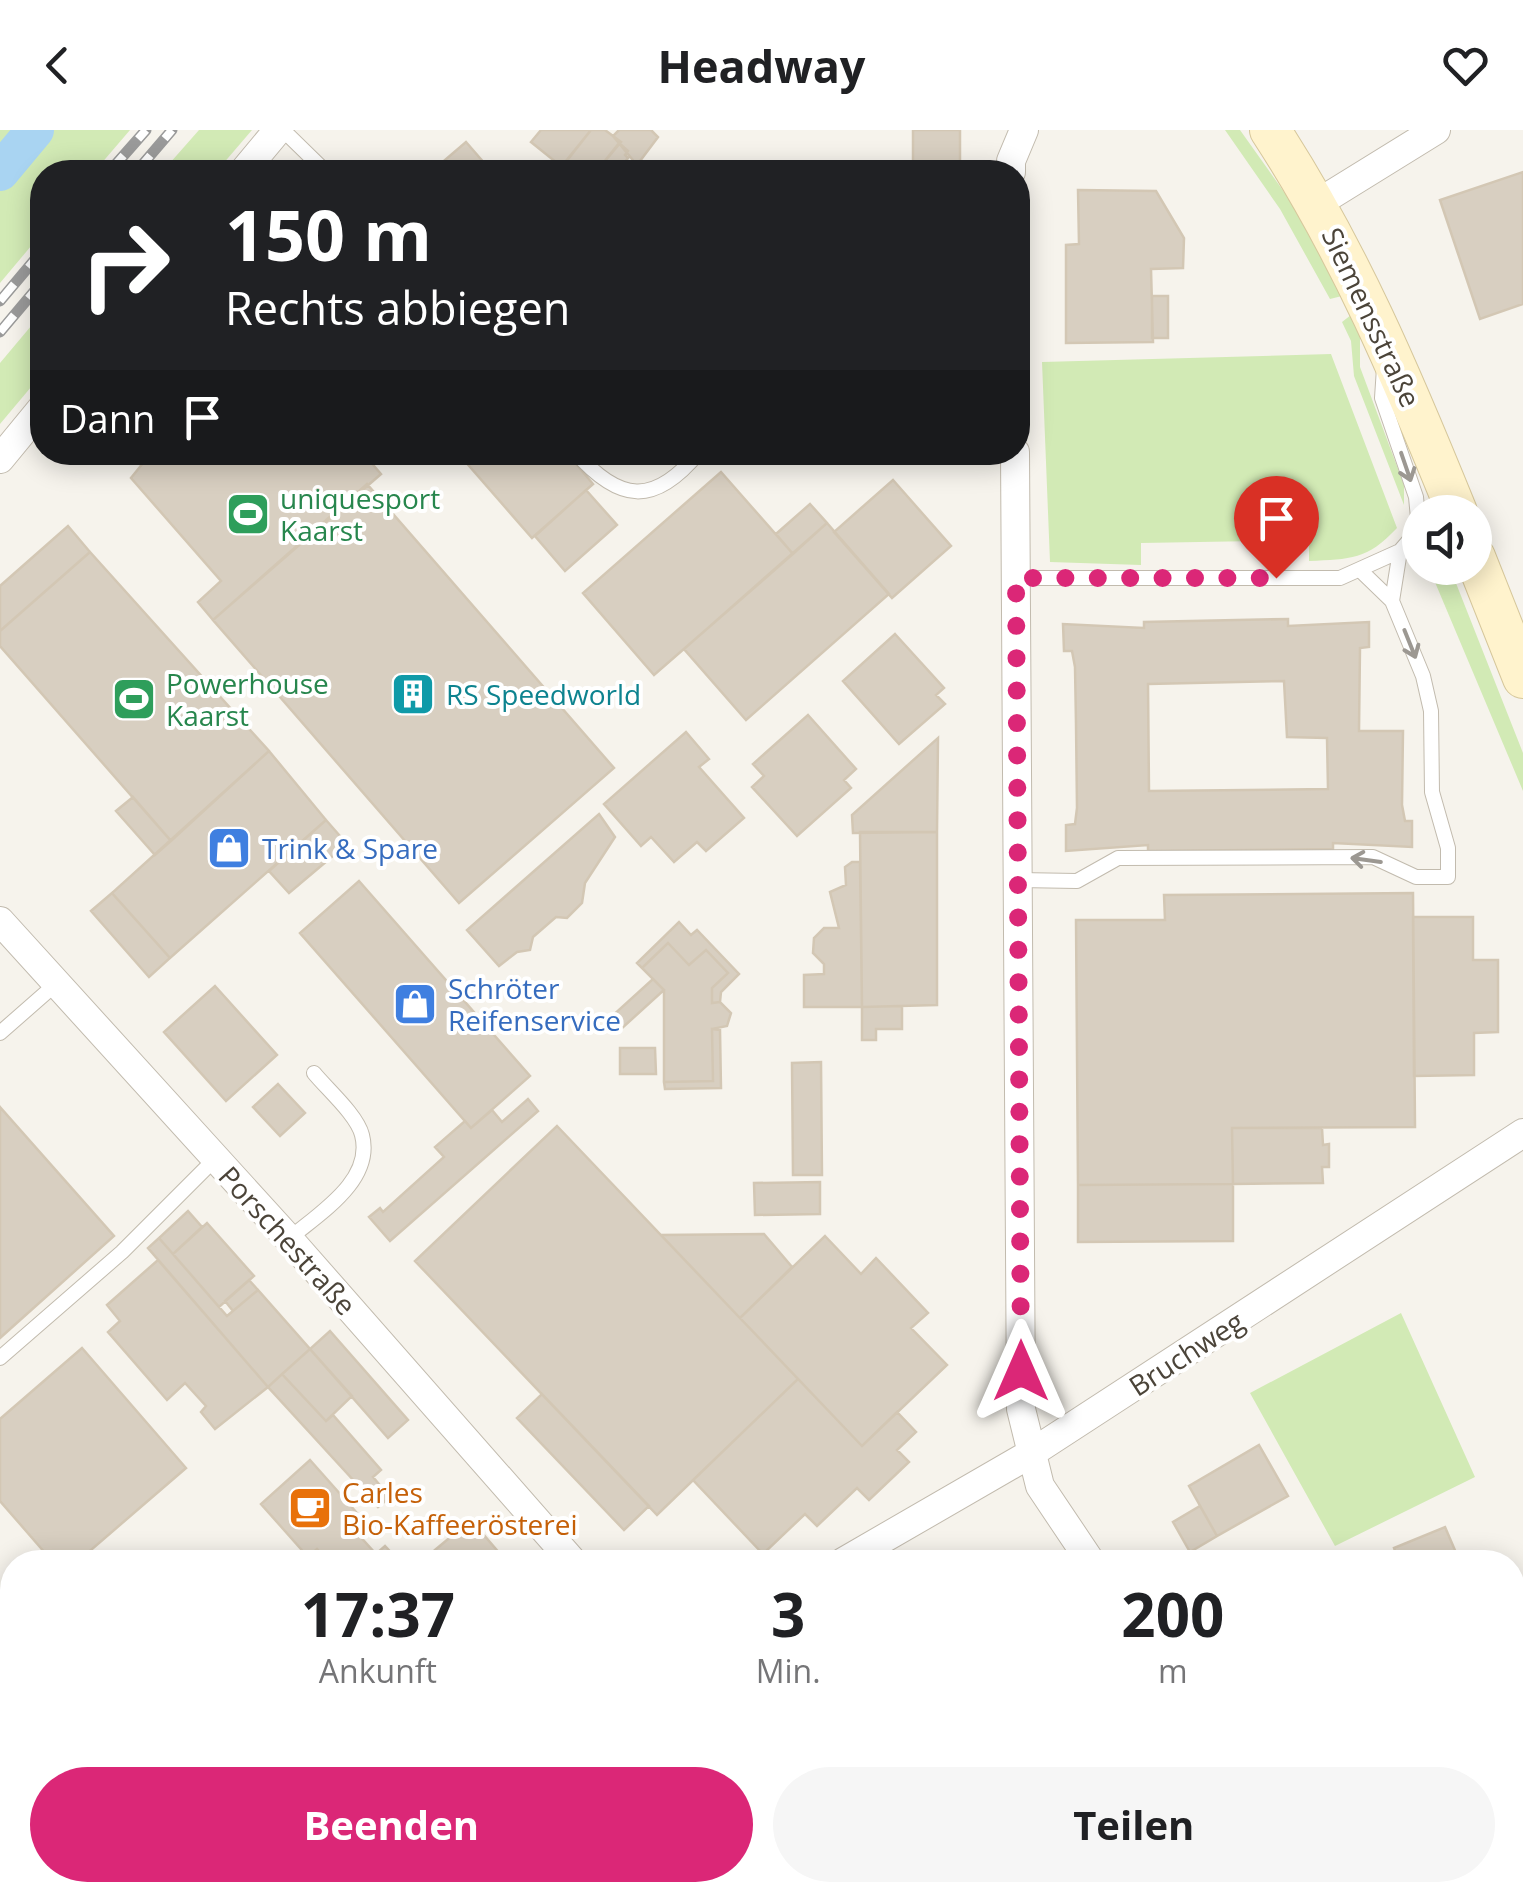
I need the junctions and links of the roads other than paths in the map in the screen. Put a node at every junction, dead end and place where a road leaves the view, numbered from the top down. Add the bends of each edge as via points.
1 (281, 130) edge
2 (1024, 130) edge
3 (1270, 130) edge
4 (1436, 130) edge
5 (253, 160) edge
6 (313, 160) edge
7 (1011, 160) edge
8 (1318, 203) junction
9 (1386, 338) junction
10 (30, 423) edge
11 (0, 459) edge
12 (587, 465) edge
13 (685, 465) edge
14 (1015, 465) edge
15 (1450, 495) edge
16 (1400, 551) junction
17 (1362, 572) junction
18 (1016, 578) junction
19 (1486, 585) edge
20 (1392, 601) junction
21 (1523, 678) edge
22 (1018, 880) junction
23 (0, 921) edge
24 (57, 984) junction
25 (0, 1033) edge
26 (314, 1073) dead end
27 (1523, 1133) edge
28 (216, 1158) junction
29 (289, 1239) junction
30 (0, 1358) edge
31 (1030, 1454) junction
32 (562, 1550) edge
33 (865, 1550) edge
34 (1082, 1550) edge

1 - 5 street
1 - 6 lane
2 - 7 street
3 - 8 street, Siemensstraße
4 - 8 street
8 - 9 street, Siemensstraße
9 - 15 street, Siemensstraße
9 -> 16 lane via 1382,398 1418,518
10 - 11 street
12 - 13 lane via 624,493 662,486
14 - 18 street
16 - 17 lane
16 - 20 lane
17 - 18 lane via 1340,578
17 - 20 lane
18 - 22 street
19 - 21 street
20 -> 22 lane via 1431,711 1432,792 1448,848 1448,877 1416,878 1373,857 1118,858 1077,882
22 - 31 street via 1021,1409
23 - 24 street, Porschestraße
24 - 25 lane
24 - 28 street, Porschestraße
26 - 29 lane via 362,1133 362,1160 355,1178
27 - 31 street, Bruchweg
28 - 29 street, Porschestraße
28 - 30 lane via 122,1252
29 - 32 street, Porschestraße
31 - 33 street, Bruchweg
31 - 34 street via 1040,1486

